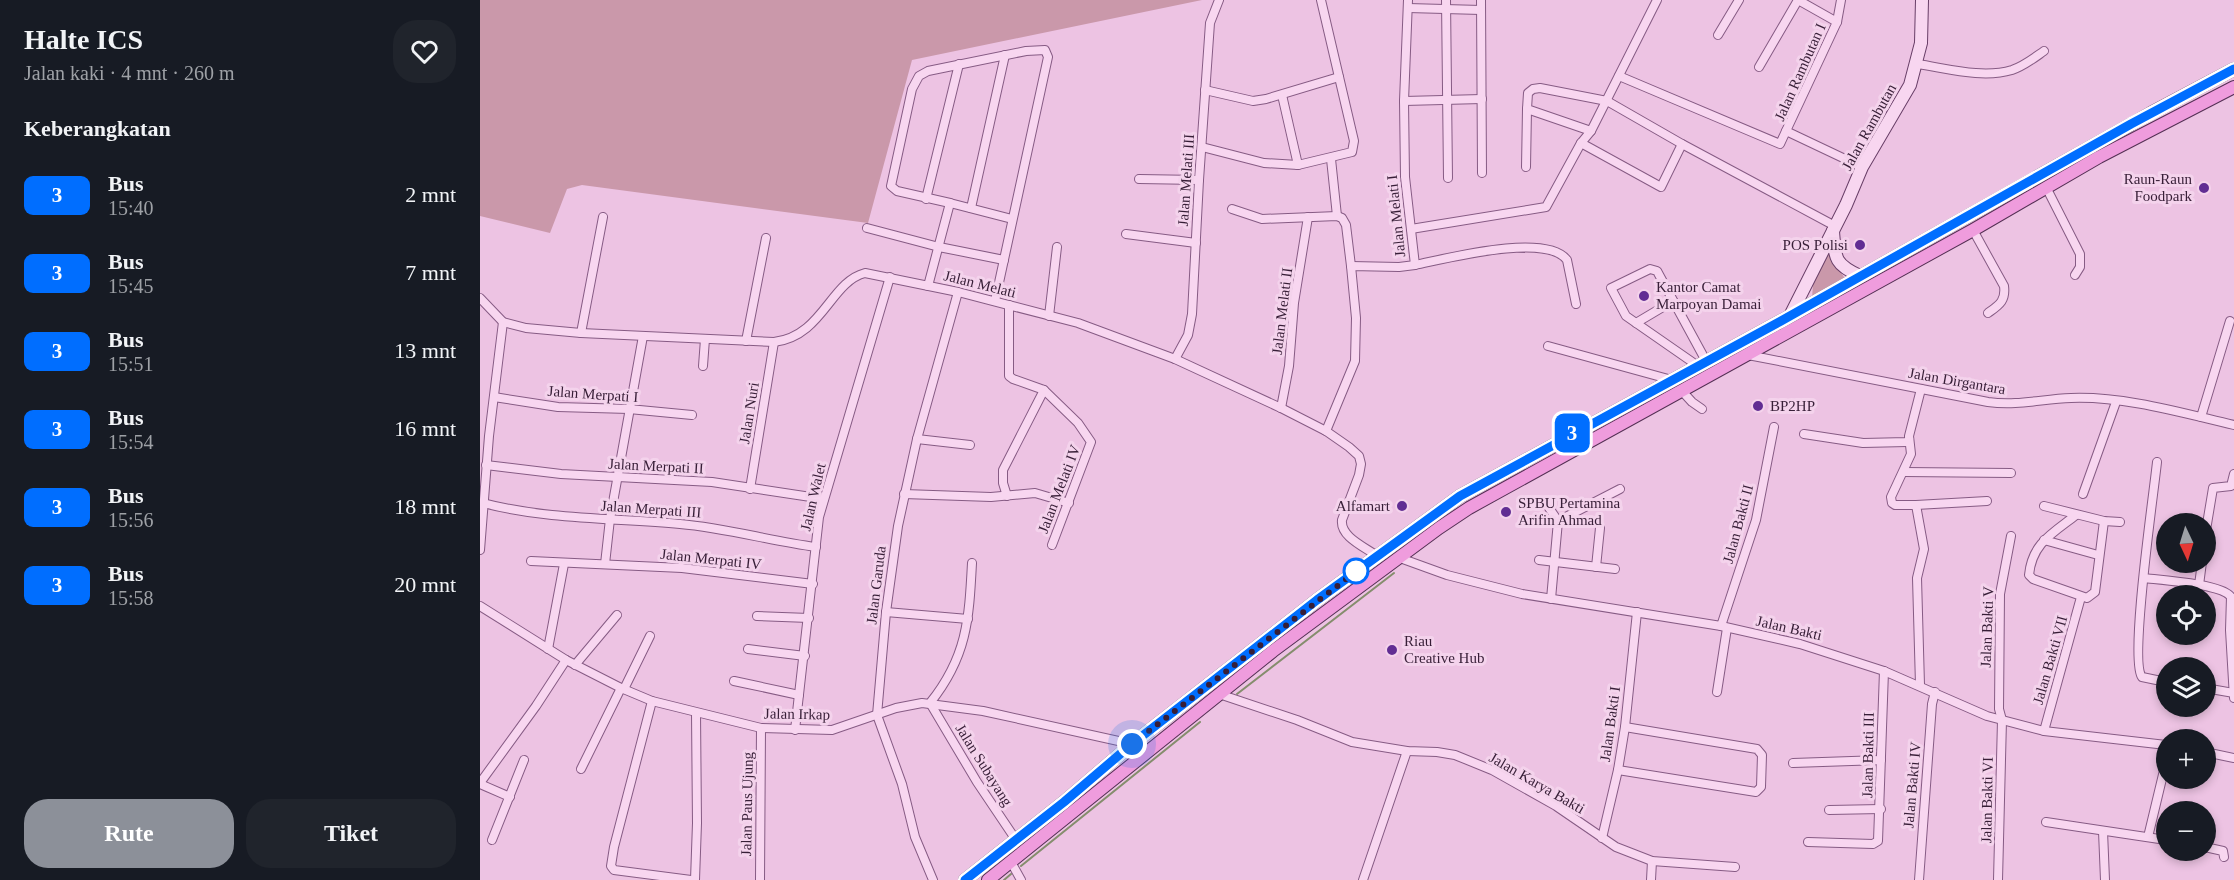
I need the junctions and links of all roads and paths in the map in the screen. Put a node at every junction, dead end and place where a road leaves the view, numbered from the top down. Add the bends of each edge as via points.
1 (1219, 0) edge
2 (1321, 0) edge
3 (1446, 0) edge
4 (1481, 0) edge
5 (1657, 0) edge
6 (1738, 0) edge
7 (1798, 0) edge
8 (1841, 0) edge
9 (1922, 0) edge
10 (1408, 4) edge
11 (1481, 10) junction
12 (1446, 11) junction
13 (1837, 22) junction
14 (1718, 35) dead end
15 (2044, 51) dead end
16 (1005, 55) junction
17 (959, 64) junction
18 (1917, 64) junction
19 (1759, 67) dead end
20 (2234, 69) edge
21 (1619, 76) junction
22 (1339, 77) junction
23 (2234, 87) edge
24 (1205, 90) junction
25 (1282, 95) junction
26 (1482, 99) junction
27 (1448, 100) junction
28 (1404, 101) junction
29 (1607, 101) junction
30 (1527, 109) junction
31 (1591, 131) junction
32 (1786, 131) junction
33 (1581, 143) junction
34 (1682, 144) junction
35 (2092, 146) junction
36 (1202, 147) junction
37 (2099, 158) junction
38 (1331, 159) junction
39 (1298, 165) junction
40 (1862, 166) junction
41 (1526, 167) dead end
42 (1482, 173) dead end
43 (1448, 178) dead end
44 (1139, 179) dead end
45 (1199, 180) junction
46 (2046, 188) junction
47 (926, 199) junction
48 (950, 203) junction
49 (971, 208) junction
50 (1232, 209) dead end
51 (1337, 216) junction
52 (603, 217) dead end
53 (1308, 217) junction
54 (1012, 219) junction
55 (867, 228) dead end
56 (1834, 228) junction
57 (1411, 230) junction
58 (1973, 230) junction
59 (1126, 234) dead end
60 (766, 238) dead end
61 (1196, 243) junction
62 (939, 247) junction
63 (1057, 247) dead end
64 (1004, 260) junction
65 (1415, 265) junction
66 (1351, 266) junction
67 (2075, 275) dead end
68 (1860, 276) junction
69 (890, 278) junction
70 (928, 286) junction
71 (958, 292) junction
72 (480, 298) edge
73 (1673, 301) junction
74 (995, 302) junction
75 (1576, 304) dead end
76 (1009, 305) junction
77 (1988, 313) dead end
78 (1049, 316) junction
79 (1790, 316) junction
80 (2230, 321) dead end
81 (503, 322) junction
82 (1636, 323) junction
83 (581, 333) junction
84 (643, 336) junction
85 (705, 339) junction
86 (746, 341) junction
87 (774, 342) junction
88 (1548, 346) dead end
89 (1748, 355) junction
90 (1175, 359) junction
91 (1702, 363) junction
92 (703, 366) dead end
93 (1672, 380) junction
94 (1921, 389) junction
95 (1044, 390) junction
96 (1682, 390) junction
97 (494, 397) junction
98 (2116, 402) junction
99 (1281, 408) junction
100 (629, 409) junction
101 (1702, 409) dead end
102 (692, 415) dead end
103 (2201, 417) junction
104 (1596, 420) junction
105 (2234, 425) edge
106 (1774, 427) dead end
107 (1326, 431) junction
108 (1604, 433) junction
109 (1804, 434) dead end
110 (917, 439) junction
111 (1909, 439) junction
112 (970, 445) dead end
113 (2157, 462) dead end
114 (486, 465) junction
115 (1904, 472) junction
116 (2011, 472) dead end
117 (483, 475) edge
118 (618, 478) junction
119 (2234, 478) edge
120 (750, 489) junction
121 (1620, 489) dead end
122 (904, 494) junction
123 (2083, 494) dead end
124 (1007, 496) junction
125 (824, 499) junction
126 (1987, 501) dead end
127 (1545, 502) dead end
128 (483, 503) junction
129 (1069, 503) junction
130 (1916, 505) junction
131 (2044, 506) dead end
132 (2208, 513) edge
133 (2076, 515) junction
134 (610, 519) junction
135 (2104, 520) junction
136 (1558, 521) junction
137 (2120, 522) dead end
138 (481, 524) edge
139 (1600, 528) dead end
140 (2011, 536) dead end
141 (2044, 540) junction
142 (1052, 545) dead end
143 (816, 547) junction
144 (480, 550) edge
145 (2098, 555) junction
146 (1377, 556) junction
147 (1400, 558) junction
148 (1539, 560) dead end
149 (531, 561) dead end
150 (1555, 562) junction
151 (972, 563) dead end
152 (564, 564) junction
153 (605, 564) junction
154 (1596, 567) junction
155 (1615, 570) dead end
156 (2201, 573) edge
157 (2144, 578) junction
158 (813, 584) junction
159 (2199, 585) joint
160 (2216, 589) edge
161 (2081, 597) junction
162 (1551, 599) junction
163 (480, 606) edge
164 (886, 612) junction
165 (1637, 612) junction
166 (617, 615) dead end
167 (757, 616) dead end
168 (2232, 616) edge
169 (809, 618) junction
170 (968, 619) junction
171 (1724, 627) junction
172 (650, 636) dead end
173 (548, 649) junction
174 (748, 649) dead end
175 (805, 656) junction
176 (566, 660) junction
177 (575, 665) junction
178 (1884, 671) junction
179 (2156, 680) edge
180 (734, 681) dead end
181 (1920, 685) junction
182 (623, 689) junction
183 (2216, 690) edge
184 (1717, 692) dead end
185 (1935, 692) junction
186 (2234, 693) edge
187 (1219, 694) junction
188 (799, 695) junction
189 (2234, 698) edge
190 (652, 701) junction
191 (930, 704) junction
192 (696, 713) junction
193 (877, 715) junction
194 (2002, 720) junction
195 (1625, 727) junction
196 (761, 728) junction
197 (1155, 728) junction
198 (795, 730) junction
199 (2044, 731) junction
200 (1163, 738) junction
201 (1132, 744) junction
202 (2156, 744) edge
203 (1407, 751) junction
204 (2216, 754) edge
205 (2234, 758) edge
206 (524, 760) dead end
207 (1881, 760) junction
208 (1793, 764) dead end
209 (581, 769) dead end
210 (1618, 770) junction
211 (480, 784) edge
212 (2160, 789) edge
213 (510, 797) junction
214 (1881, 809) junction
215 (1829, 810) dead end
216 (2046, 822) dead end
217 (2103, 831) junction
218 (2148, 837) junction
219 (1602, 838) junction
220 (2156, 838) edge
221 (492, 840) dead end
222 (1016, 840) junction
223 (1808, 842) dead end
224 (2216, 848) edge
225 (2224, 857) dead end
226 (1652, 861) junction
227 (1011, 862) junction
228 (1735, 867) dead end
229 (693, 880) edge
230 (760, 880) edge
231 (933, 880) edge
232 (965, 880) edge
233 (988, 880) edge
234 (1021, 880) edge
235 (1363, 880) edge
236 (1651, 880) edge
237 (1919, 880) edge
238 (1998, 880) edge
239 (2105, 880) edge

1 - 24 street, Jalan Melati III via 1210,23
2 - 22 street
3 - 12 street
4 - 11 street
5 - 21 street
6 - 14 street
7 - 13 street, Jalan Rambutan I
7 - 19 street
8 - 13 street
9 - 18 main road, Jalan Rambutan
10 - 12 street
10 - 28 street, Jalan Melati I
11 - 12 street
11 - 26 street
12 - 27 street
13 - 32 street, Jalan Rambutan I
15 - 18 street via 2025,64 1997,73
16 - 17 street
16 - 49 street
16 - 54 street via 1042,49 1048,57
17 - 47 street
17 - 47 street via 924,72 912,90 891,186
18 - 40 main road, Jalan Rambutan via 1901,103
20 - 35 main road
21 - 29 street
21 - 32 street via 1780,144
22 - 25 street
22 - 38 street via 1354,147 1350,154
23 - 37 main road
24 - 25 street via 1247,101
24 - 36 street, Jalan Melati III
25 - 39 street
26 - 27 street
26 - 42 street
27 - 28 street
27 - 43 street
28 - 57 street, Jalan Melati I via 1404,177
29 - 30 street via 1536,89 1528,95
29 - 31 street
29 - 34 street
30 - 31 street
30 - 41 street
31 - 33 street
32 - 40 street, Jalan Rambutan I
33 - 34 street via 1661,187
33 - 57 street via 1546,207
34 - 56 street
35 - 37 main road
35 - 68 main road
36 - 39 street via 1264,163
36 - 45 street, Jalan Melati III
37 - 46 main road
38 - 39 street
38 - 51 street
40 - 56 main road, Jalan Rambutan
44 - 45 street
45 - 61 street, Jalan Melati III
46 - 58 main road
46 - 67 street via 2080,254 2080,267
47 - 48 street
48 - 49 street
48 - 62 street
49 - 54 street
50 - 53 street via 1262,219
51 - 53 street
51 - 66 street via 1346,222
52 - 83 street
53 - 99 street, Jalan Melati II
54 - 64 street
55 - 62 street
56 - 68 main road via 1838,262
56 - 79 main road, Jalan Rambutan
57 - 65 street, Jalan Melati I
58 - 77 street via 2005,290 2002,303
58 - 89 main road
59 - 61 street
60 - 86 street
61 - 90 street, Jalan Melati III via 1190,327
62 - 64 street
62 - 70 street
63 - 78 street
64 - 74 street
65 - 66 street, Jalan Melati I
65 - 75 street via 1512,248 1547,250 1567,260
66 - 107 street via 1355,361
68 - 79 main road
69 - 70 street, Jalan Melati
69 - 87 street, Jalan Melati via 865,273 852,278 805,330
69 - 125 street, Jalan Walet
70 - 71 street, Jalan Melati
71 - 74 street, Jalan Melati
71 - 110 street, Jalan Garuda
72 - 81 street
73 - 82 street
73 - 82 street via 1656,271 1650,269 1611,288 1626,316
73 - 91 street
74 - 76 street, Jalan Melati
76 - 78 street, Jalan Melati
76 - 95 street, Jalan Melati IV via 1008,374
78 - 90 street, Jalan Melati via 1110,333
79 - 91 main road
80 - 103 street
81 - 83 street, Jalan Melati
81 - 97 street
82 - 91 street
83 - 84 street, Jalan Melati
84 - 85 street, Jalan Melati
84 - 100 street
85 - 86 street, Jalan Melati
85 - 92 street
86 - 87 street, Jalan Melati
87 - 120 street, Jalan Nuri
88 - 93 street
89 - 94 street, Jalan Dirgantara
89 - 96 main road
90 - 99 street, Jalan Melati
91 - 93 main road
93 - 104 main road
94 - 98 street, Jalan Dirgantara via 2001,404 2071,398
94 - 111 street
95 - 124 street via 1003,470
95 - 129 street, Jalan Melati IV via 1078,423 1090,441
96 - 101 street
96 - 108 main road
97 - 100 street, Jalan Merpati I via 558,406
97 - 114 street
98 - 103 street, Jalan Dirgantara
98 - 123 street
99 - 107 street, Jalan Melati
100 - 102 street, Jalan Merpati I
100 - 118 street
103 - 105 street, Jalan Dirgantara
104 - 108 main road
104 - 146 main road via 1460,496
106 - 171 street, Jalan Bakti II via 1755,520
107 - 146 street, Jalan Melati via 1356,452 1361,464 1342,528
108 - 147 main road via 1469,508
109 - 111 street via 1863,443
110 - 112 street
110 - 122 street, Jalan Garuda
111 - 115 street via 1911,454
113 - 157 street
114 - 117 street
114 - 118 street, Jalan Merpati II
115 - 116 street
115 - 130 street via 1891,502
117 - 128 street
118 - 120 street, Jalan Merpati II via 703,481
118 - 134 street
119 - 132 street via 2230,486 2212,490
120 - 125 street, Jalan Merpati II
121 - 136 street
122 - 124 street
122 - 164 street, Jalan Garuda
124 - 129 street via 1035,493
125 - 143 street, Jalan Walet
126 - 130 street
127 - 136 street
128 - 134 street, Jalan Merpati III via 537,514
128 - 138 street
129 - 142 street, Jalan Melati IV
130 - 181 street via 1924,549 1917,578
131 - 133 street
133 - 135 street
133 - 141 street
134 - 143 street, Jalan Merpati III via 712,527
134 - 153 street
135 - 137 street
135 - 145 street
136 - 150 street
138 - 144 street
139 - 154 street
140 - 194 street, Jalan Bakti V via 2000,594 1998,709
141 - 145 street
141 - 161 street via 2033,554 2029,577
143 - 158 street, Jalan Walet
145 - 161 street via 2095,592 2089,598
146 - 197 main road
147 - 162 street, Jalan Bakti via 1447,575
147 - 187 main road
148 - 150 street
149 - 152 street, Jalan Merpati IV
150 - 154 street
150 - 162 street
151 - 170 street
152 - 153 street, Jalan Merpati IV
152 - 173 street
153 - 158 street, Jalan Merpati IV via 682,568
154 - 155 street
156 - 159 street
157 - 159 street
157 - 179 street via 2138,670 2144,678
158 - 169 street, Jalan Walet
160 - 168 street via 2228,592
161 - 199 street, Jalan Bakti VII
162 - 165 street, Jalan Bakti
163 - 173 street, Jalan Irkap
164 - 170 street
164 - 193 street, Jalan Garuda
165 - 171 street, Jalan Bakti
165 - 195 street, Jalan Bakti I
166 - 177 street
167 - 169 street
168 - 186 street
169 - 175 street, Jalan Walet
170 - 191 street via 955,664
171 - 178 street, Jalan Bakti via 1808,646
171 - 184 street, Jalan Bakti II
172 - 182 street
173 - 176 street, Jalan Irkap
174 - 175 street
175 - 188 street, Jalan Walet
176 - 177 street, Jalan Irkap
176 - 211 street
177 - 182 street, Jalan Irkap
178 - 181 street, Jalan Bakti
178 - 207 street, Jalan Bakti III
180 - 188 street
181 - 185 street, Jalan Bakti
182 - 190 street, Jalan Irkap
182 - 209 street
183 - 186 street
185 - 194 street, Jalan Bakti
185 - 237 street, Jalan Bakti IV
186 - 189 street
187 - 200 main road
187 - 203 street, Jalan Karya Bakti via 1352,742
188 - 198 street, Jalan Walet
190 - 192 street, Jalan Irkap
190 - 229 street via 611,867
191 - 193 street, Jalan Irkap via 916,703
191 - 201 street, Jalan Irkap via 983,711
191 - 222 street, Jalan Subayang
192 - 196 street, Jalan Irkap
192 - 229 street
193 - 198 street, Jalan Irkap via 832,730
193 - 231 street, Jalan Garuda via 902,784 915,837
194 - 199 street, Jalan Bakti
194 - 238 street, Jalan Bakti VI
195 - 210 street, Jalan Bakti I
195 - 210 street via 1757,749 1762,755 1761,787 1756,792
196 - 198 street, Jalan Irkap
196 - 230 street, Jalan Paus Ujung
197 - 200 main road
197 - 201 main road
199 - 202 street, Jalan Bakti
200 - 227 main road
201 - 222 main road
203 - 219 street, Jalan Karya Bakti via 1455,755 1492,770 1556,806
203 - 235 street
204 - 205 street
206 - 213 street
207 - 208 street
207 - 214 street, Jalan Bakti III
210 - 219 street, Jalan Bakti I
211 - 213 street
212 - 218 street
213 - 221 street
214 - 215 street
214 - 223 street, Jalan Bakti III via 1877,843
216 - 217 street
217 - 218 street
217 - 239 street
218 - 220 street
219 - 226 street, Jalan Karya Bakti
222 - 232 main road
224 - 225 street via 2223,851
226 - 228 street, Jalan Karya Bakti
226 - 236 street
227 - 233 main road
227 - 234 street

